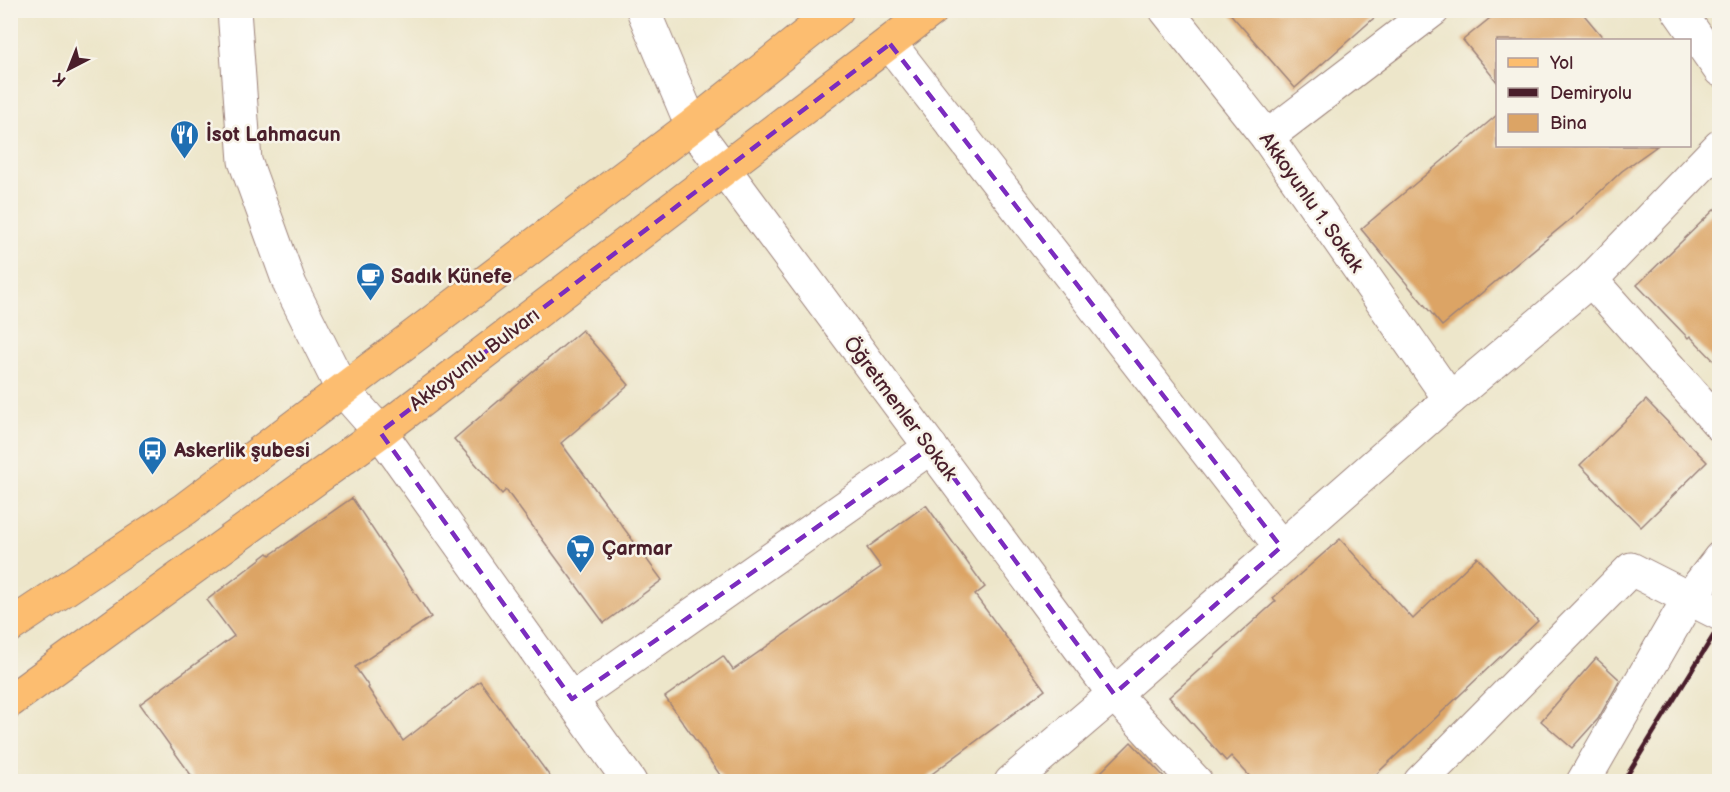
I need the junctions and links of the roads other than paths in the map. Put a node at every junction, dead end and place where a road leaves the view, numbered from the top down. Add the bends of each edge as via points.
1 (234, 10) edge
2 (644, 10) edge
3 (837, 10) edge
4 (932, 10) edge
5 (1166, 10) edge
6 (1433, 10) edge
7 (1678, 10) edge
8 (890, 44) junction
9 (1719, 70) edge
10 (692, 126) junction
11 (1267, 138) junction
12 (1719, 146) edge
13 (724, 169) junction
14 (1591, 280) junction
15 (342, 389) junction
16 (1450, 399) junction
17 (1719, 425) edge
18 (380, 432) junction
19 (931, 447) junction
20 (1281, 548) junction
21 (1719, 558) edge
22 (1689, 598) junction
23 (1719, 614) edge
24 (10, 626) edge
25 (1114, 694) junction
26 (572, 699) junction
27 (10, 701) edge
28 (630, 782) edge
29 (1011, 782) edge
30 (1196, 782) edge
31 (1420, 782) edge
32 (1583, 782) edge

1 - 15 street via 245,161 290,285
2 - 10 street, Öğretmenler Sokak
3 - 10 main road
4 - 8 main road, Akkoyunlu Bulvarı
5 - 11 street, Akkoyunlu 1. Sokak
6 - 11 street
7 - 9 street
8 - 13 main road, Akkoyunlu Bulvarı
8 - 20 street
10 - 13 street, Öğretmenler Sokak
10 - 15 main road
11 - 16 street, Akkoyunlu 1. Sokak
12 - 14 street
13 - 18 main road, Akkoyunlu Bulvarı
13 - 19 street, Öğretmenler Sokak
14 - 16 street
14 - 17 street
15 - 18 street
15 - 24 main road via 185,509
16 - 20 street
18 - 26 street
18 - 27 main road, Akkoyunlu Bulvarı
19 - 25 street, Öğretmenler Sokak
19 - 26 street
20 - 25 street
21 - 22 street
22 - 23 street
22 - 31 street via 1631,569
22 - 32 street
25 - 29 street
25 - 30 street, Öğretmenler Sokak
26 - 28 street

